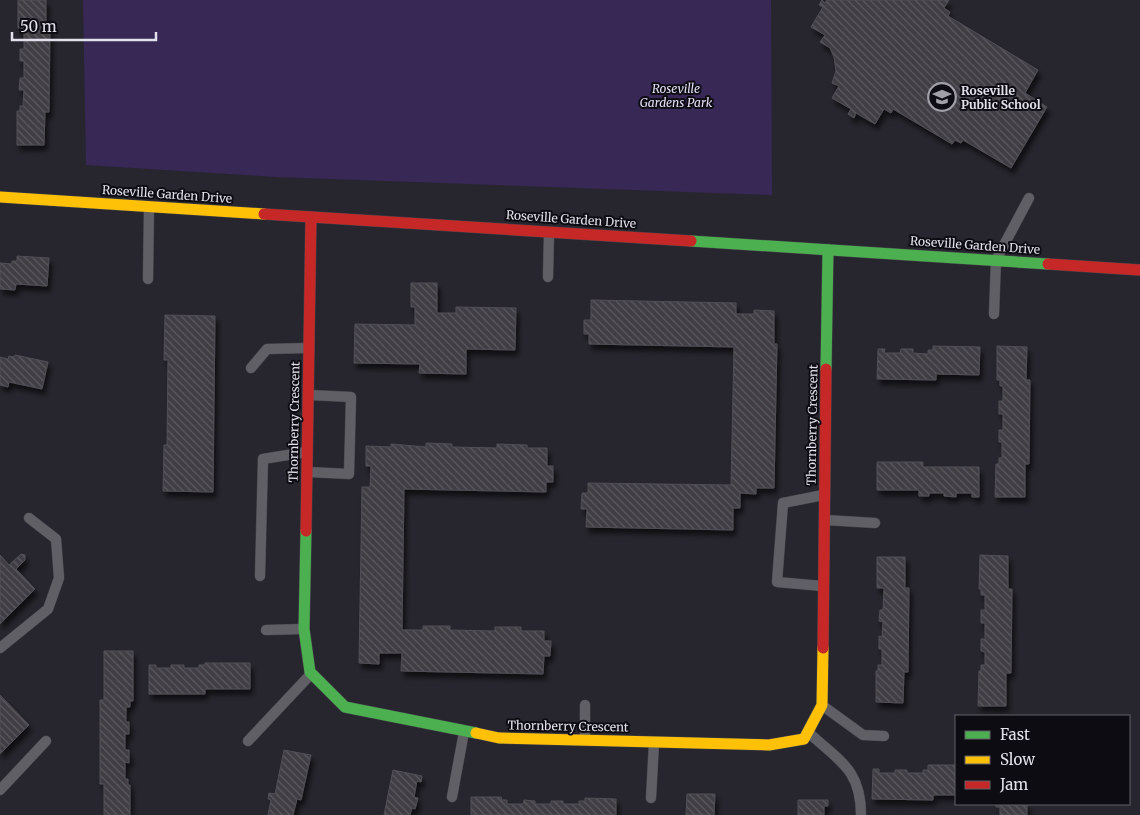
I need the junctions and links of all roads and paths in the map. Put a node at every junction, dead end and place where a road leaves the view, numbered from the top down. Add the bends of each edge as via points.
1 (0, 197) edge
2 (1029, 198) dead end
3 (149, 206) junction
4 (311, 217) junction
5 (549, 232) junction
6 (828, 250) junction
7 (996, 260) junction
8 (1140, 270) edge
9 (548, 277) dead end
10 (148, 279) dead end
11 (994, 314) dead end
12 (309, 348) junction
13 (251, 368) dead end
14 (308, 395) junction
15 (307, 452) junction
16 (307, 472) junction
17 (824, 495) junction
18 (29, 518) dead end
19 (824, 520) junction
20 (875, 523) dead end
21 (260, 576) dead end
22 (823, 586) junction
23 (304, 629) junction
24 (266, 630) dead end
25 (0, 648) edge
26 (312, 673) junction
27 (585, 705) dead end
28 (822, 705) junction
29 (464, 731) junction
30 (808, 732) junction
31 (884, 736) dead end
32 (46, 740) dead end
33 (585, 740) junction
34 (248, 741) dead end
35 (654, 742) junction
36 (0, 790) edge
37 (452, 797) dead end
38 (651, 798) dead end
39 (861, 815) edge

1 - 3 street, Roseville Garden Drive
2 - 7 lane
3 - 4 street, Roseville Garden Drive
3 - 10 lane
4 - 5 street, Roseville Garden Drive
4 - 12 street, Thornberry Crescent
5 - 6 street, Roseville Garden Drive
5 - 9 lane
6 - 7 street, Roseville Garden Drive
6 - 17 street, Thornberry Crescent
7 - 8 street, Roseville Garden Drive
7 - 11 lane
12 - 13 lane via 267,350
12 - 14 street, Thornberry Crescent
14 - 15 street, Thornberry Crescent
14 - 16 lane via 351,397 349,474
15 - 16 street, Thornberry Crescent
15 - 21 lane via 263,459
16 - 23 street, Thornberry Crescent
17 - 19 street, Thornberry Crescent
17 - 22 lane via 783,503 777,582
18 - 25 lane via 56,539 59,578 48,609
19 - 20 lane
19 - 22 street, Thornberry Crescent
22 - 28 street, Thornberry Crescent
23 - 24 lane
23 - 26 street, Thornberry Crescent
26 - 29 street, Thornberry Crescent via 345,706
26 - 34 lane
27 - 33 lane
28 - 30 street, Thornberry Crescent
28 - 31 lane via 863,735
29 - 33 street, Thornberry Crescent via 499,738
29 - 37 lane
30 - 35 street, Thornberry Crescent via 804,739 769,745
30 - 39 lane via 853,774 861,794
32 - 36 lane
33 - 35 street, Thornberry Crescent
35 - 38 lane

